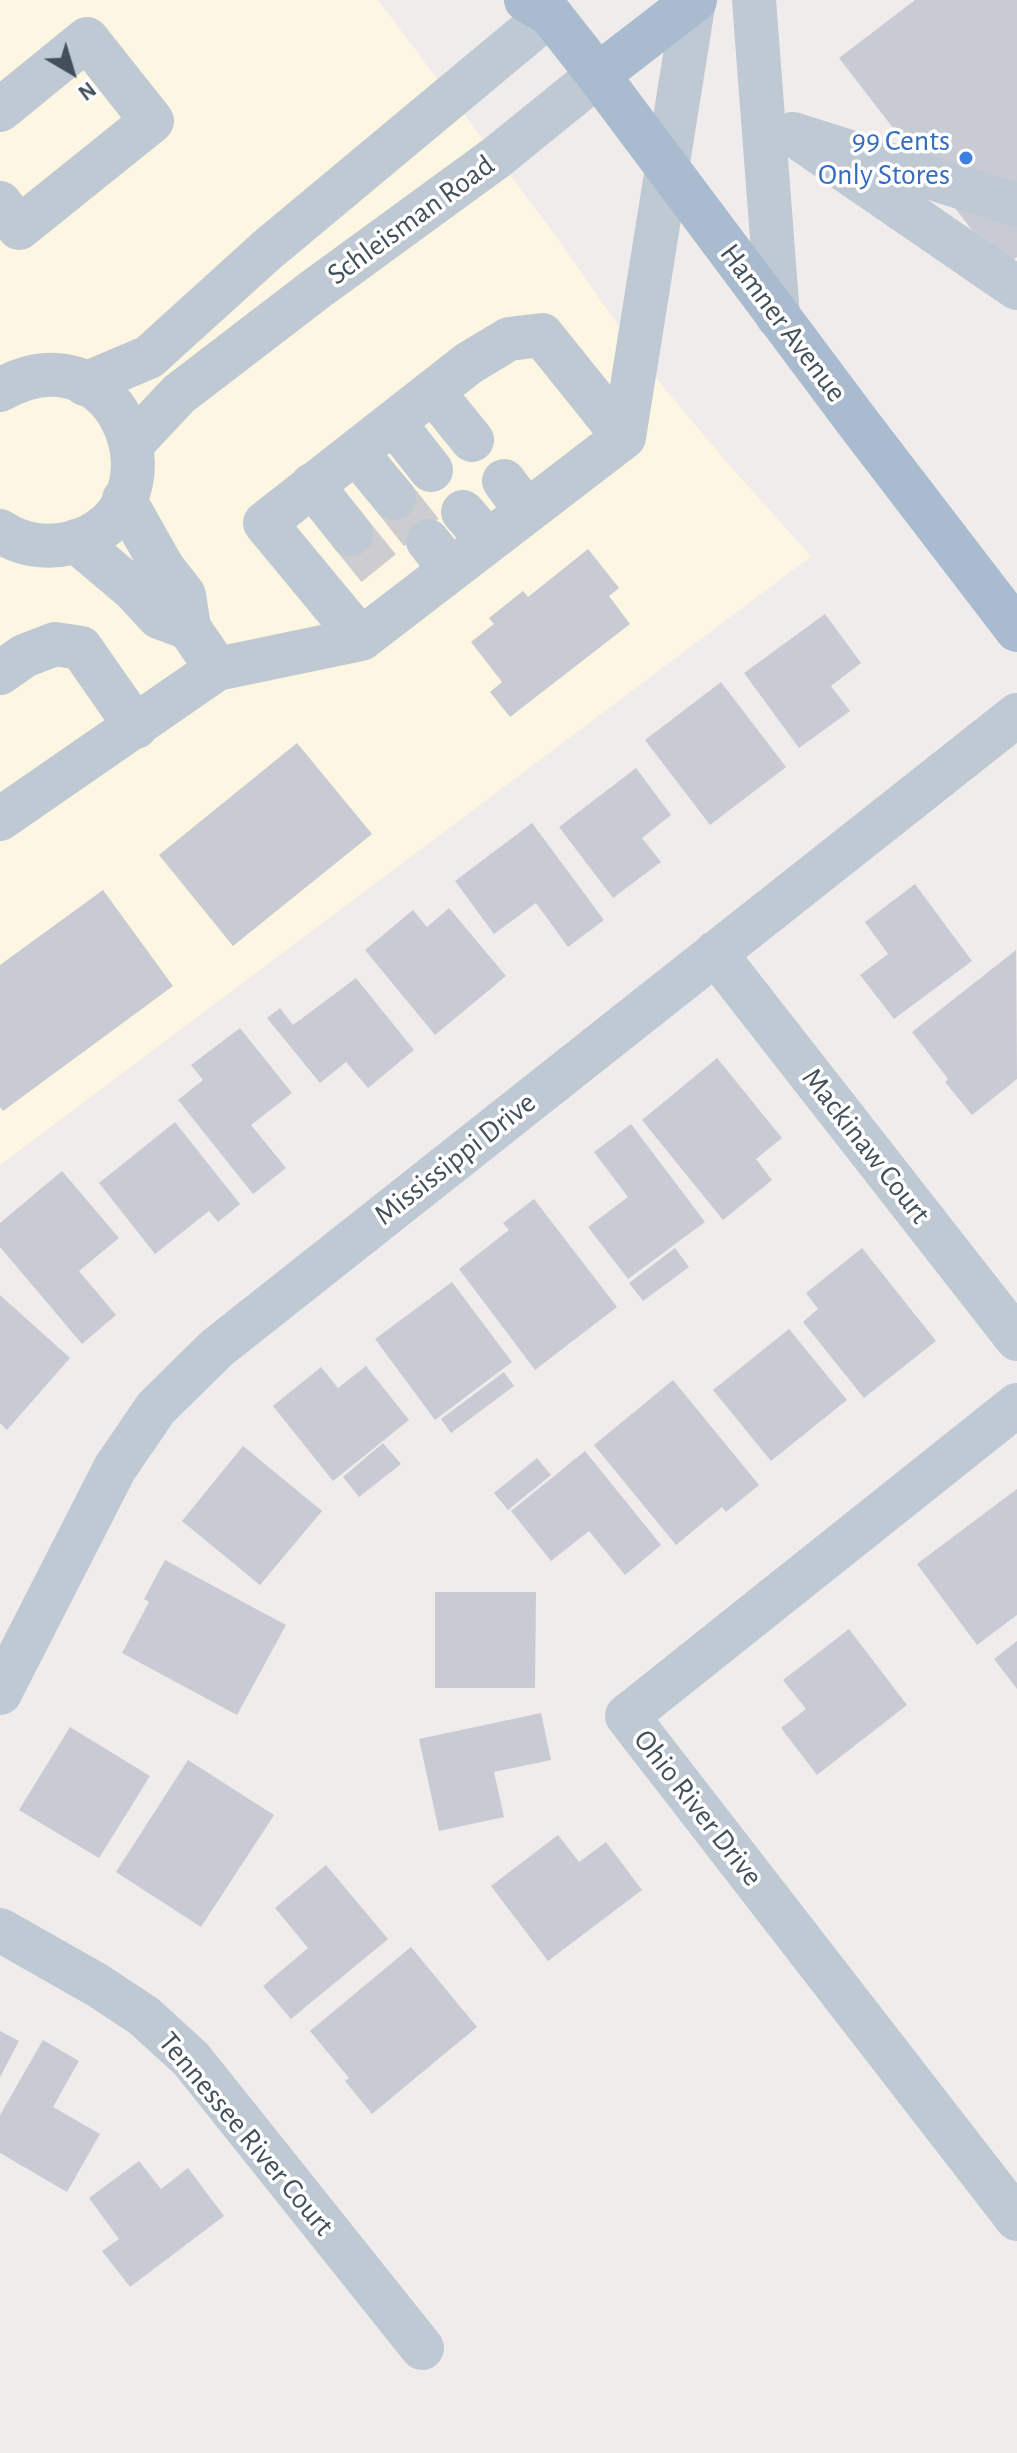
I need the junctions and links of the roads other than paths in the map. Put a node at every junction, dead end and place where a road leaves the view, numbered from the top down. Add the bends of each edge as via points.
1 (694, 0) edge
2 (754, 0) edge
3 (546, 3) edge
4 (598, 75) junction
5 (0, 110) edge
6 (0, 203) edge
7 (1017, 205) edge
8 (1017, 288) edge
9 (778, 317) junction
10 (11, 376) edge
11 (85, 384) junction
12 (433, 392) junction
13 (394, 423) junction
14 (624, 437) junction
15 (472, 440) dead end
16 (132, 444) junction
17 (356, 452) junction
18 (431, 470) tunnel mouth
19 (312, 485) junction
20 (394, 498) tunnel mouth
21 (124, 499) junction
22 (2, 533) edge
23 (351, 534) tunnel mouth
24 (76, 541) junction
25 (189, 628) junction
26 (1017, 630) edge
27 (361, 639) junction
28 (217, 669) junction
29 (0, 673) edge
30 (1017, 715) edge
31 (136, 727) junction
32 (0, 819) edge
33 (715, 953) junction
34 (1017, 1339) edge
35 (1017, 1405) edge
36 (0, 1693) edge
37 (0, 1930) edge
38 (1017, 2219) edge
39 (422, 2348) dead end

1 - 4 main road, Schleisman Road
1 - 14 street
2 - 9 street
3 - 4 main road, Hamner Avenue
3 - 11 street via 149,357
4 - 9 main road, Hamner Avenue
4 - 16 street, Schleisman Road via 497,157 179,394
5 - 6 street via 87,39 152,121 19,228
7 - 8 street via 793,134
9 - 26 main road, Hamner Avenue
10 - 11 street via 59,376
11 - 16 street via 112,403
12 - 13 street
12 - 14 street via 509,339 542,335
12 - 15 street
13 - 17 street
13 - 18 street
14 - 27 street via 515,496 475,526 396,590
16 - 21 street via 131,481
17 - 19 street
17 - 20 street
19 - 23 street
19 - 27 street via 265,523
21 - 24 street via 99,529
21 - 25 street via 184,595
22 - 24 street via 39,546
24 - 25 street via 159,617
25 - 28 street
27 - 28 street
28 - 31 street
29 - 31 street via 55,644 81,648
30 - 33 street, Mississippi Drive
31 - 32 street
33 - 34 street, Mackinaw Court
33 - 36 street, Mississippi Drive via 217,1348 156,1408 115,1468
35 - 38 street, Ohio River Drive via 627,1716
37 - 39 street, Tennessee River Court via 144,2016 191,2059

